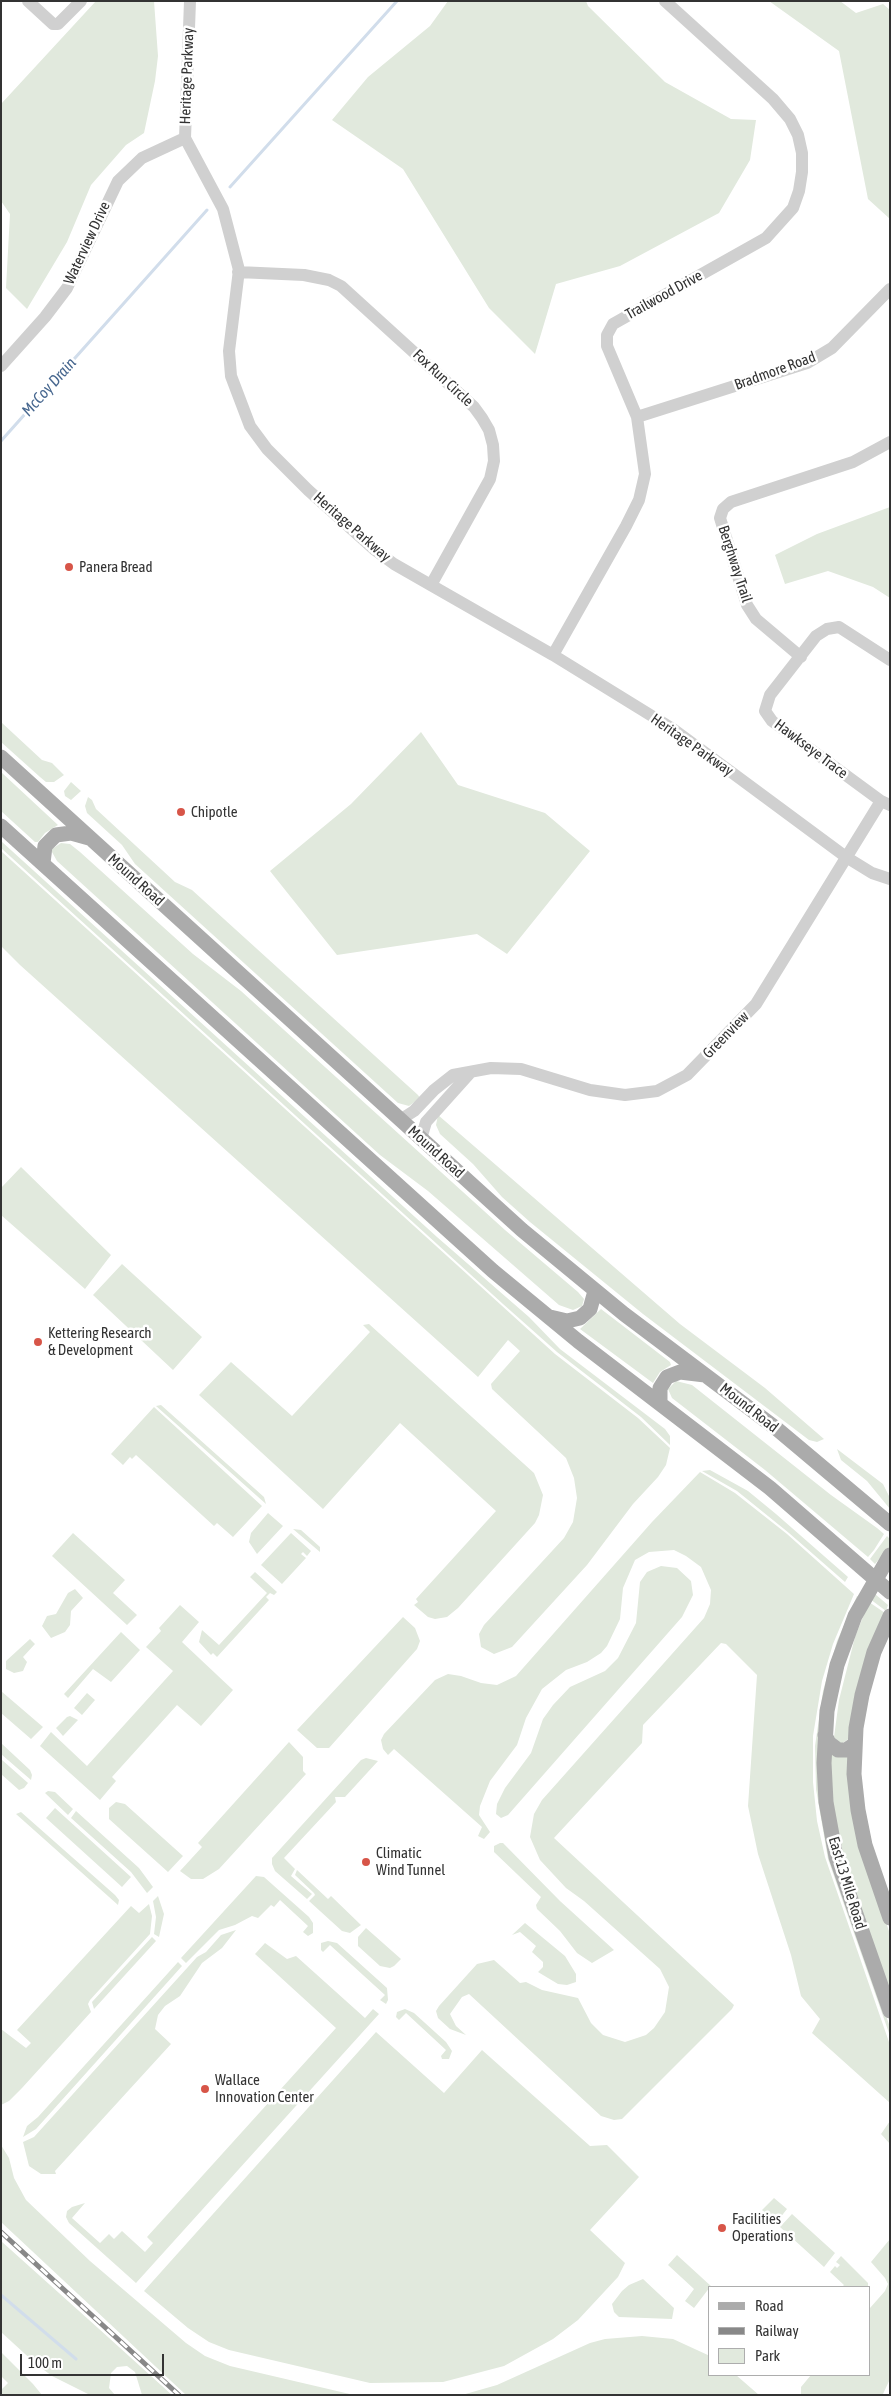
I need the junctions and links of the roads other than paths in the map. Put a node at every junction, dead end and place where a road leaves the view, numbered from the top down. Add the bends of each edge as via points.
1 (28, 1) edge
2 (81, 1) edge
3 (190, 1) edge
4 (665, 1) edge
5 (185, 138) junction
6 (238, 272) junction
7 (890, 289) edge
8 (1, 366) edge
9 (638, 417) junction
10 (890, 442) edge
11 (430, 585) junction
12 (553, 655) junction
13 (801, 657) junction
14 (890, 660) edge
15 (1, 757) edge
16 (885, 803) edge
17 (1, 826) edge
18 (90, 838) junction
19 (846, 857) junction
20 (43, 864) junction
21 (890, 878) edge
22 (470, 1073) junction
23 (400, 1120) junction
24 (421, 1139) junction
25 (595, 1291) junction
26 (546, 1316) junction
27 (706, 1375) junction
28 (660, 1404) junction
29 (890, 1524) edge
30 (890, 1555) edge
31 (875, 1579) junction
32 (890, 1592) edge
33 (890, 1616) edge
34 (825, 1735) junction
35 (855, 1744) junction
36 (890, 1918) edge
37 (890, 2011) edge

1 - 2 street via 53,24 58,24
3 - 5 street, Heritage Parkway
4 - 9 street, Trailwood Drive via 773,99 790,119 800,144 802,172 793,208 766,238 613,324 607,346
5 - 6 street, Heritage Parkway via 224,209
5 - 8 street, Waterview Drive via 142,158 118,181 67,288
6 - 11 street, Heritage Parkway via 229,351 232,376 250,426 267,449 308,490 375,550
6 - 11 street, Fox Run Circle via 304,275 341,286 482,418 494,445 490,479
7 - 9 street, Bradmore Road via 832,348 807,363
9 - 12 street, Trailwood Drive via 645,474 639,500
10 - 13 street, Berghway Trail via 853,462 731,502 723,509 720,518 747,605 756,619
11 - 12 street, Heritage Parkway
12 - 19 street, Heritage Parkway via 673,729
13 - 14 street, Hawkseye Trace via 816,636 827,629 839,627
13 - 16 street, Hawkseye Trace via 770,695 765,711 772,721
15 - 18 main road, Mound Road
16 - 19 street, Greenview
17 - 20 main road
18 - 20 main road via 71,833 56,835 45,846
18 - 23 main road, Mound Road
19 - 21 street, Heritage Parkway via 872,873
19 - 22 street, Greenview via 756,1004 687,1075 657,1091 625,1095 590,1090 515,1068 491,1068
20 - 26 main road via 463,1245
22 - 23 street, Greenview via 453,1075
22 - 24 street via 426,1122
23 - 24 main road, Mound Road
24 - 25 main road, Mound Road
25 - 26 main road via 590,1309 580,1318 567,1321
25 - 27 main road, Mound Road
26 - 28 main road
27 - 28 main road via 680,1372 667,1377 660,1388
27 - 29 main road, Mound Road
28 - 31 main road via 788,1502
30 - 31 main road, East 13 Mile Road
31 - 32 main road
31 - 34 main road, East 13 Mile Road via 855,1616 837,1665
33 - 35 main road, East 13 Mile Road via 867,1674
34 - 35 main road via 838,1750 846,1750
34 - 37 main road, East 13 Mile Road via 824,1781 831,1837
35 - 36 main road, East 13 Mile Road via 854,1774 860,1827

